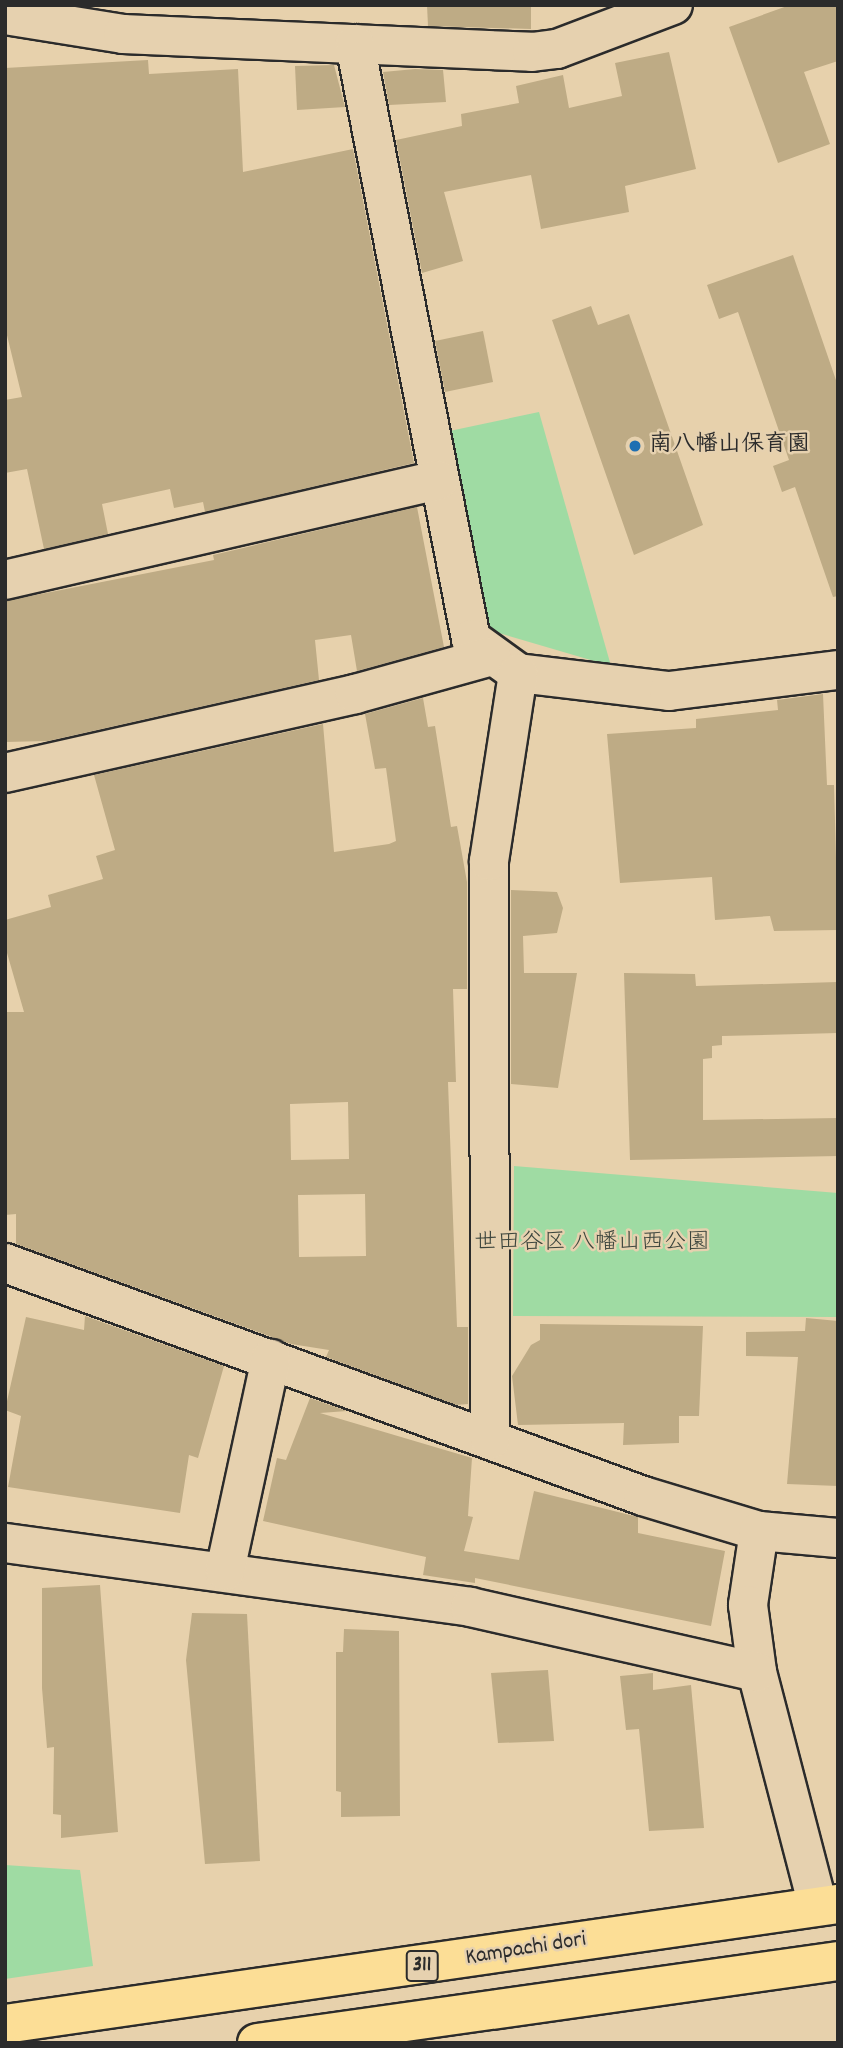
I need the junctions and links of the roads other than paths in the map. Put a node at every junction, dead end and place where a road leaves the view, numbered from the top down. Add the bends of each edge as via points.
1 (673, 5) edge
2 (5, 15) edge
3 (355, 44) junction
4 (439, 480) junction
5 (5, 580) edge
6 (505, 665) junction
7 (838, 670) edge
8 (5, 773) edge
9 (5, 1263) edge
10 (271, 1359) junction
11 (490, 1440) junction
12 (759, 1531) junction
13 (838, 1538) edge
14 (5, 1543) edge
15 (225, 1571) junction
16 (757, 1672) junction
17 (828, 1905) edge
18 (838, 1961) edge
19 (5, 2024) edge
20 (257, 2043) edge

1 - 3 street via 557,49 532,52
2 - 3 street via 123,34
3 - 4 street
4 - 5 street
4 - 6 street via 471,639
6 - 7 street via 669,691
6 - 8 street
6 - 11 street via 489,861
9 - 10 street
10 - 11 street
10 - 15 street
11 - 12 street
12 - 13 street
12 - 16 street via 748,1605
14 - 15 street
15 - 16 street via 470,1607
16 - 17 street
17 - 19 main road, Kampachi dori / 311
18 - 20 main road, 311

